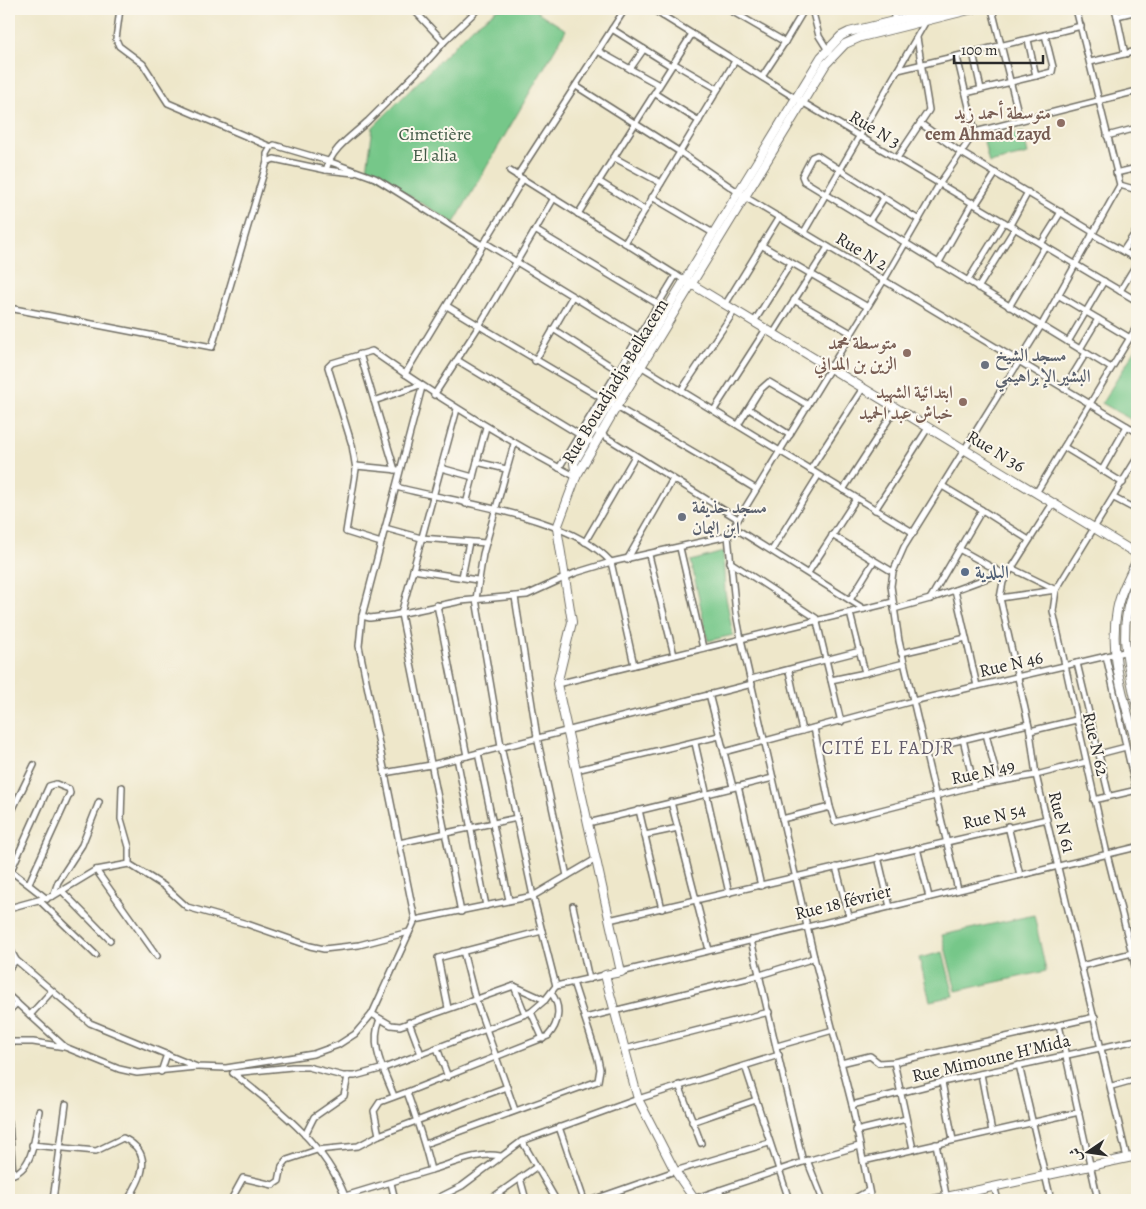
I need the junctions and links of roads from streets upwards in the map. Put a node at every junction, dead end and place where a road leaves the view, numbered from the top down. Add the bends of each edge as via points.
1 (120, 9) edge
2 (414, 9) edge
3 (478, 9) edge
4 (625, 9) edge
5 (652, 9) edge
6 (668, 9) edge
7 (728, 9) edge
8 (812, 9) edge
9 (892, 9) edge
10 (942, 9) edge
11 (968, 9) edge
12 (992, 9) edge
13 (1076, 9) edge
14 (1115, 9) edge
15 (803, 10) edge
16 (1137, 11) edge
17 (663, 16) junction
18 (1117, 16) junction
19 (813, 17) junction
20 (895, 20) junction
21 (926, 20) junction
22 (1081, 26) junction
23 (612, 29) junction
24 (692, 34) junction
25 (1045, 35) junction
26 (917, 37) junction
27 (1028, 40) junction
28 (444, 42) junction
29 (785, 42) junction
30 (1001, 46) junction
31 (644, 49) junction
32 (598, 51) junction
33 (1137, 51) edge
34 (830, 52) junction
35 (973, 53) junction
36 (1125, 54) junction
37 (958, 57) junction
38 (735, 61) junction
39 (1090, 62) junction
40 (672, 64) junction
41 (922, 65) junction
42 (630, 69) junction
43 (898, 70) junction
44 (1036, 76) junction
45 (762, 77) junction
46 (1010, 82) junction
47 (659, 85) junction
48 (576, 86) junction
49 (718, 89) junction
50 (981, 90) junction
51 (1137, 90) edge
52 (654, 93) junction
53 (966, 93) junction
54 (799, 100) junction
55 (1099, 100) junction
56 (699, 120) junction
57 (1020, 120) junction
58 (920, 123) junction
59 (634, 124) junction
60 (1137, 128) edge
61 (975, 132) junction
62 (860, 136) junction
63 (1107, 136) junction
64 (271, 147) junction
65 (680, 152) junction
66 (960, 152) junction
67 (613, 157) junction
68 (896, 158) junction
69 (328, 161) junction
70 (267, 162) junction
71 (1137, 168) edge
72 (326, 170) junction
73 (510, 171) dead end
74 (840, 171) junction
75 (996, 173) junction
76 (1116, 173) junction
77 (360, 174) junction
78 (520, 177) junction
79 (598, 182) junction
80 (661, 183) junction
81 (940, 183) junction
82 (1120, 185) junction
83 (1137, 190) edge
84 (738, 192) junction
85 (1028, 192) junction
86 (826, 195) junction
87 (652, 197) junction
88 (746, 197) junction
89 (554, 198) junction
90 (884, 198) junction
91 (975, 203) junction
92 (645, 210) junction
93 (1061, 212) junction
94 (578, 214) junction
95 (779, 217) junction
96 (919, 220) junction
97 (870, 221) junction
98 (1007, 223) junction
99 (1015, 228) junction
100 (534, 230) junction
101 (1137, 230) edge
102 (804, 232) junction
103 (712, 233) junction
104 (1092, 233) junction
105 (905, 242) junction
106 (625, 243) junction
107 (483, 244) junction
108 (1043, 245) junction
109 (761, 246) junction
110 (828, 247) junction
111 (1123, 251) junction
112 (1137, 259) edge
113 (516, 262) junction
114 (791, 263) junction
115 (1137, 263) edge
116 (938, 264) junction
117 (1075, 264) junction
118 (810, 274) junction
119 (676, 275) junction
120 (884, 280) junction
121 (1104, 280) junction
122 (688, 282) junction
123 (967, 282) junction
124 (978, 288) junction
125 (1120, 290) junction
126 (1058, 295) junction
127 (572, 297) junction
128 (794, 300) junction
129 (1137, 301) edge
130 (658, 304) junction
131 (725, 305) junction
132 (447, 306) junction
133 (866, 306) junction
134 (1009, 307) junction
135 (9, 308) edge
136 (666, 309) junction
137 (734, 310) junction
138 (1085, 312) junction
139 (1098, 319) junction
140 (754, 322) junction
141 (479, 326) junction
142 (1041, 326) junction
143 (1137, 326) edge
144 (553, 329) junction
145 (769, 331) junction
146 (851, 333) junction
147 (1130, 338) junction
148 (642, 339) junction
149 (1068, 342) junction
150 (1080, 349) junction
151 (1086, 353) junction
152 (360, 354) junction
153 (457, 360) junction
154 (535, 361) junction
155 (1018, 361) junction
156 (637, 364) junction
157 (830, 368) junction
158 (1111, 368) junction
159 (622, 372) junction
160 (405, 374) junction
161 (421, 386) junction
162 (863, 388) junction
163 (1064, 388) junction
164 (681, 391) junction
165 (434, 394) junction
166 (600, 398) junction
167 (374, 401) junction
168 (613, 404) junction
169 (1091, 404) junction
170 (808, 405) junction
171 (896, 408) junction
172 (458, 409) junction
173 (749, 409) junction
174 (714, 410) junction
175 (738, 425) junction
176 (1127, 426) junction
177 (486, 427) junction
178 (928, 428) junction
179 (597, 432) junction
180 (1137, 432) edge
181 (579, 435) junction
182 (790, 435) junction
183 (587, 440) junction
184 (514, 444) junction
185 (594, 444) junction
186 (1064, 447) junction
187 (965, 450) junction
188 (778, 451) junction
189 (635, 456) junction
190 (1137, 459) edge
191 (477, 462) junction
192 (356, 466) junction
193 (441, 468) junction
194 (559, 468) junction
195 (506, 469) junction
196 (398, 470) junction
197 (810, 470) junction
198 (1102, 470) junction
199 (818, 476) junction
200 (473, 477) junction
201 (576, 478) junction
202 (673, 479) junction
203 (1123, 483) junction
204 (396, 487) junction
205 (944, 487) junction
206 (756, 488) junction
207 (843, 490) junction
208 (1036, 493) junction
209 (432, 497) junction
210 (1114, 498) junction
211 (856, 499) junction
212 (1054, 503) junction
213 (466, 504) junction
214 (1137, 505) edge
215 (494, 510) junction
216 (875, 510) junction
217 (982, 510) junction
218 (738, 518) junction
219 (733, 527) junction
220 (385, 528) junction
221 (557, 528) junction
222 (1094, 528) junction
223 (914, 533) junction
224 (832, 535) junction
225 (728, 536) junction
226 (421, 538) junction
227 (1029, 540) junction
228 (470, 542) junction
229 (585, 542) junction
230 (381, 543) junction
231 (486, 543) junction
232 (680, 548) junction
233 (959, 549) junction
234 (772, 550) junction
235 (649, 554) junction
236 (1137, 554) edge
237 (627, 560) junction
238 (1137, 560) edge
239 (874, 561) junction
240 (611, 562) junction
241 (730, 562) junction
242 (1012, 568) junction
243 (413, 570) junction
244 (893, 572) junction
245 (1001, 572) junction
246 (808, 573) junction
247 (1007, 576) junction
248 (462, 578) junction
249 (564, 578) junction
250 (478, 580) junction
251 (1137, 580) edge
252 (955, 590) junction
253 (1056, 590) junction
254 (515, 597) junction
255 (1000, 598) junction
256 (476, 599) junction
257 (930, 599) junction
258 (850, 600) junction
259 (893, 602) junction
260 (437, 605) junction
261 (864, 609) junction
262 (894, 609) junction
263 (850, 613) junction
264 (401, 614) junction
265 (362, 616) junction
266 (817, 621) junction
267 (966, 638) junction
268 (741, 639) junction
269 (703, 648) junction
270 (1137, 649) edge
271 (860, 652) junction
272 (1124, 652) junction
273 (902, 653) junction
274 (1116, 654) junction
275 (674, 655) junction
276 (1106, 656) junction
277 (827, 660) junction
278 (904, 663) junction
279 (1076, 663) junction
280 (634, 665) junction
281 (1064, 666) junction
282 (789, 670) junction
283 (865, 673) junction
284 (1017, 676) junction
285 (832, 680) junction
286 (751, 681) junction
287 (557, 684) junction
288 (978, 686) junction
289 (709, 694) junction
290 (913, 701) junction
291 (1137, 707) edge
292 (1076, 720) junction
293 (841, 722) junction
294 (1028, 724) junction
295 (814, 728) junction
296 (567, 729) junction
297 (802, 731) junction
298 (1030, 732) junction
299 (986, 734) junction
300 (719, 736) junction
301 (537, 737) junction
302 (963, 739) junction
303 (766, 740) junction
304 (695, 742) junction
305 (501, 746) junction
306 (1126, 747) junction
307 (1137, 748) edge
308 (924, 749) junction
309 (724, 752) junction
310 (478, 753) junction
311 (1099, 754) junction
312 (467, 756) junction
313 (457, 758) junction
314 (1086, 762) junction
315 (34, 764) dead end
316 (431, 765) junction
317 (576, 770) junction
318 (384, 773) junction
319 (1036, 775) junction
320 (773, 778) junction
321 (998, 781) junction
322 (974, 786) junction
323 (122, 787) dead end
324 (735, 787) junction
325 (1137, 790) edge
326 (706, 793) junction
327 (936, 796) junction
328 (1109, 796) junction
329 (1094, 800) junction
330 (99, 802) dead end
331 (671, 802) junction
332 (830, 807) junction
333 (639, 810) junction
334 (9, 817) edge
335 (517, 818) junction
336 (782, 819) junction
337 (1047, 819) junction
338 (492, 822) junction
339 (588, 823) junction
340 (1008, 826) junction
341 (469, 827) junction
342 (678, 828) junction
343 (445, 833) junction
344 (645, 835) junction
345 (946, 841) junction
346 (399, 843) junction
347 (1137, 847) edge
348 (917, 848) junction
349 (1107, 854) junction
350 (878, 857) junction
351 (596, 859) junction
352 (129, 864) junction
353 (1058, 866) junction
354 (836, 867) junction
355 (96, 870) junction
356 (10, 873) edge
357 (1020, 875) junction
358 (567, 876) junction
359 (796, 876) junction
360 (29, 883) junction
361 (761, 886) junction
362 (958, 890) junction
363 (62, 892) junction
364 (729, 893) junction
365 (53, 896) junction
366 (533, 896) junction
367 (929, 897) junction
368 (43, 900) junction
369 (509, 900) junction
370 (696, 901) junction
371 (486, 906) junction
372 (573, 906) dead end
373 (890, 907) junction
374 (9, 908) edge
375 (662, 909) junction
376 (461, 912) junction
377 (849, 916) junction
378 (414, 920) junction
379 (609, 920) junction
380 (808, 926) junction
381 (542, 931) junction
382 (409, 932) junction
383 (110, 940) dead end
384 (751, 940) junction
385 (9, 947) edge
386 (709, 950) junction
387 (463, 951) junction
388 (1132, 953) junction
389 (96, 956) dead end
390 (157, 956) dead end
391 (814, 957) junction
392 (16, 960) junction
393 (1080, 966) junction
394 (9, 968) edge
395 (621, 972) junction
396 (1137, 974) edge
397 (605, 975) junction
398 (760, 975) junction
399 (589, 979) junction
400 (574, 982) junction
401 (514, 986) junction
402 (556, 986) junction
403 (51, 992) junction
404 (551, 993) junction
405 (9, 996) edge
406 (475, 998) junction
407 (545, 1000) junction
408 (17, 1003) junction
409 (448, 1008) junction
410 (614, 1010) junction
411 (9, 1011) edge
412 (531, 1012) junction
413 (769, 1012) junction
414 (372, 1014) junction
415 (525, 1014) junction
416 (30, 1015) junction
417 (1094, 1017) junction
418 (585, 1018) junction
419 (380, 1019) junction
420 (409, 1022) junction
421 (1059, 1024) junction
422 (486, 1029) junction
423 (833, 1030) junction
424 (542, 1039) junction
425 (1137, 1040) edge
426 (9, 1042) edge
427 (777, 1046) junction
428 (65, 1047) junction
429 (438, 1048) junction
430 (1103, 1048) junction
431 (625, 1049) junction
432 (166, 1054) junction
433 (421, 1054) junction
434 (779, 1055) junction
435 (1066, 1055) junction
436 (497, 1058) junction
437 (841, 1062) junction
438 (894, 1062) junction
439 (1019, 1065) junction
440 (745, 1066) junction
441 (196, 1067) junction
442 (226, 1068) junction
443 (384, 1068) junction
444 (161, 1072) junction
445 (233, 1073) junction
446 (981, 1074) junction
447 (348, 1076) junction
448 (448, 1077) junction
449 (1137, 1079) edge
450 (942, 1082) junction
451 (679, 1085) junction
452 (1112, 1086) junction
453 (507, 1087) junction
454 (407, 1092) junction
455 (900, 1092) junction
456 (394, 1096) junction
457 (638, 1099) junction
458 (756, 1100) junction
459 (66, 1104) dead end
460 (852, 1105) junction
461 (515, 1110) junction
462 (40, 1112) dead end
463 (1078, 1112) junction
464 (906, 1119) junction
465 (417, 1122) junction
466 (692, 1122) junction
467 (1034, 1122) junction
468 (9, 1123) edge
469 (559, 1127) junction
470 (856, 1131) junction
471 (992, 1132) junction
472 (305, 1135) junction
473 (379, 1135) junction
474 (522, 1140) junction
475 (953, 1140) junction
476 (701, 1143) dead end
477 (769, 1143) junction
478 (425, 1144) junction
479 (936, 1144) junction
480 (32, 1146) junction
481 (859, 1146) junction
482 (60, 1148) junction
483 (913, 1149) junction
484 (317, 1150) junction
485 (500, 1156) junction
486 (1137, 1156) edge
487 (1128, 1158) junction
488 (805, 1161) junction
489 (863, 1161) junction
490 (1091, 1165) junction
491 (536, 1167) junction
492 (431, 1170) junction
493 (675, 1171) junction
494 (778, 1171) junction
495 (11, 1175) edge
496 (1046, 1176) junction
497 (520, 1178) junction
498 (391, 1183) junction
499 (994, 1186) junction
500 (719, 1190) junction
501 (868, 1191) junction
502 (345, 1196) junction
503 (947, 1198) edge
504 (53, 1200) edge
505 (128, 1200) edge
506 (231, 1200) edge
507 (332, 1200) edge
508 (395, 1200) edge
509 (434, 1200) edge
510 (489, 1200) edge
511 (526, 1200) edge
512 (556, 1200) edge
513 (584, 1200) edge
514 (592, 1200) edge
515 (693, 1200) edge
516 (723, 1200) edge
517 (789, 1200) edge
518 (823, 1200) edge
519 (852, 1200) edge
520 (871, 1200) edge
521 (932, 1200) edge
522 (998, 1200) edge
523 (1052, 1200) edge
524 (1098, 1200) edge

1 - 64 street via 116,39 119,46 143,64 168,103
2 - 28 street
3 - 28 street
4 - 23 street
5 - 17 street, Rue N 3
6 - 17 street
7 - 29 street
8 - 19 street
9 - 20 street
10 - 20 street, Rue Bouadjadja Belkacem
11 - 21 street, Rue Bouadjadja Belkacem
12 - 30 street
13 - 22 street
14 - 18 street
15 - 19 street
15 - 29 street
16 - 18 street
17 - 24 street, Rue N 3
18 - 36 street
19 - 34 street via 819,36
20 - 34 street, Rue Bouadjadja Belkacem via 849,32
21 - 26 street
21 - 34 street, Rue Bouadjadja Belkacem via 853,40
22 - 25 street
22 - 39 street
23 - 31 street
23 - 32 street
24 - 38 street, Rue N 3
24 - 40 street
25 - 27 street
25 - 44 street via 1053,70
26 - 41 street
26 - 43 street
27 - 30 street
27 - 44 street
28 - 69 street
29 - 45 street
30 - 35 street
30 - 46 street
31 - 40 street
31 - 42 street
32 - 42 street
32 - 48 street
33 - 36 street
34 - 54 street, Rue Bouadjadja Belkacem
35 - 37 street
35 - 50 street
36 - 39 street
37 - 41 street
37 - 53 street
38 - 45 street, Rue N 3
38 - 49 street
39 - 55 street
40 - 47 street
40 - 49 street
41 - 43 street
41 - 58 street via 929,110
42 - 47 street
43 - 62 street
44 - 46 street
45 - 54 street, Rue N 3
46 - 50 street
46 - 57 street
47 - 52 street
48 - 59 street, Rue N 2
48 - 78 street
49 - 56 street
50 - 53 street
51 - 55 street
52 - 56 street
52 - 59 street
53 - 61 street
54 - 62 street, Rue N 3
54 - 84 street, Rue Bouadjadja Belkacem
54 - 88 street, Rue Bouadjadja Belkacem
55 - 57 street
55 - 63 street
56 - 65 street
57 - 61 street
58 - 66 street
58 - 68 street
59 - 65 street, Rue N 2
59 - 67 street
60 - 63 street
61 - 66 street
62 - 68 street, Rue N 3
62 - 74 street
63 - 76 street
64 - 69 street via 278,145
64 - 70 street
65 - 80 street
65 - 84 street, Rue N 2
66 - 75 street
66 - 81 street
67 - 79 street
67 - 80 street
68 - 81 street, Rue N 3
69 - 72 street
69 - 77 street
70 - 72 street via 274,159
70 - 135 street via 212,347
71 - 76 street
72 - 77 street
73 - 78 street
74 - 86 street
74 - 86 street via 817,155 812,157 802,179
74 - 90 street
75 - 85 street
75 - 91 street
76 - 82 street
77 - 107 street via 375,178
78 - 89 street
78 - 107 street
79 - 92 street
79 - 94 street
80 - 87 street
81 - 91 street, Rue N 3
81 - 96 street
82 - 83 street
82 - 104 street
84 - 88 street, Rue N 2
84 - 103 street, Rue Bouadjadja Belkacem
85 - 93 street
85 - 98 street
86 - 97 street
86 - 102 street
87 - 92 street
87 - 103 street
88 - 95 street, Rue N 2
88 - 122 street, Rue Bouadjadja Belkacem
89 - 94 street
89 - 100 street
90 - 96 street
90 - 97 street
91 - 98 street, Rue N 3
91 - 116 street
92 - 106 street
93 - 104 street
93 - 108 street
94 - 106 street
95 - 102 street, Rue N 2
95 - 109 street
96 - 105 street
97 - 105 street
98 - 99 street, Rue N 3
98 - 123 street
99 - 108 street, Rue N 3
99 - 124 street
100 - 113 street
100 - 130 street
101 - 111 street
102 - 110 street, Rue N 2
103 - 122 street, Rue Bouadjadja Belkacem
104 - 111 street
104 - 117 street
105 - 116 street
105 - 120 street
106 - 119 street
107 - 113 street
107 - 132 street
108 - 117 street, Rue N 3
108 - 134 street
109 - 114 street
109 - 131 street
110 - 118 street
110 - 120 street, Rue N 2
111 - 112 street
113 - 127 street
113 - 141 street
114 - 118 street
114 - 140 street
115 - 125 street
116 - 123 street
117 - 121 street, Rue N 3
117 - 126 street
118 - 128 street
118 - 133 street
119 - 122 street
119 - 130 street
120 - 133 street
120 - 155 street, Rue N 2
121 - 125 street, Rue N 3
121 - 138 street
122 - 131 street, Rue N 36
122 - 136 street, Rue Bouadjadja Belkacem
122 - 156 street, Rue Bouadjadja Belkacem
123 - 124 street
124 - 134 street
125 - 129 street, Rue N 3
126 - 138 street
126 - 142 street
127 - 144 street
127 - 148 street
128 - 145 street
128 - 146 street
130 - 136 street
130 - 148 street
131 - 137 street, Rue N 36
132 - 141 street
132 - 160 street
133 - 146 street
134 - 142 street
136 - 148 street, Rue Bouadjadja Belkacem
137 - 140 street, Rue N 36
137 - 164 street
138 - 139 street
138 - 149 street
139 - 147 street
139 - 150 street
140 - 145 street, Rue N 36
141 - 153 street
141 - 154 street
142 - 149 street
142 - 155 street
143 - 147 street
144 - 154 street
144 - 159 street
145 - 157 street, Rue N 36
145 - 174 street
146 - 157 street
147 - 158 street
148 - 156 street, Rue Bouadjadja Belkacem
148 - 159 street
149 - 150 street
150 - 151 street
151 - 158 street
151 - 163 street
152 - 160 street via 372,351
152 - 167 street
152 - 192 street via 328,367
153 - 165 street
153 - 181 street
154 - 166 street
155 - 163 street, Rue N 2
155 - 187 street
156 - 159 street, Rue Bouadjadja Belkacem
156 - 164 street
156 - 168 street, Rue Bouadjadja Belkacem
157 - 162 street, Rue N 36
157 - 170 street
158 - 169 street
159 - 166 street
159 - 168 street, Rue Bouadjadja Belkacem
160 - 161 street
161 - 165 street
161 - 167 street
161 - 196 street
162 - 171 street, Rue N 36
162 - 197 street
163 - 169 street, Rue N 2
164 - 174 street
165 - 172 street
166 - 168 street
166 - 181 street
167 - 196 street
168 - 179 street, Rue Bouadjadja Belkacem
168 - 206 street
169 - 176 street, Rue N 2
169 - 186 street
170 - 173 street via 769,382
170 - 182 street
171 - 178 street, Rue N 36
171 - 207 street
172 - 177 street
172 - 193 street
173 - 175 street
173 - 182 street
174 - 175 street
175 - 188 street
176 - 180 street, Rue N 2
176 - 198 street
177 - 184 street
177 - 191 street
178 - 187 street, Rue N 36
178 - 216 street
179 - 183 street, Rue Bouadjadja Belkacem
179 - 185 street, Rue Bouadjadja Belkacem
179 - 189 street
181 - 183 street
181 - 194 street
182 - 188 street
183 - 185 street
183 - 201 street, Rue Bouadjadja Belkacem via 574,463
184 - 194 street
184 - 195 street
185 - 201 street, Rue Bouadjadja Belkacem
186 - 198 street
186 - 208 street
187 - 205 street
187 - 208 street, Rue N 36
188 - 197 street
188 - 206 street
189 - 202 street
189 - 229 street
190 - 203 street, Rue N 62
191 - 195 street
191 - 200 street
192 - 196 street
192 - 230 street via 346,532
193 - 200 street
193 - 209 street
194 - 201 street
195 - 215 street
196 - 204 street
197 - 199 street
198 - 203 street
199 - 207 street
199 - 234 street
200 - 213 street
201 - 221 street
202 - 218 street
202 - 237 street
203 - 210 street, Rue N 62
204 - 209 street
204 - 220 street
205 - 217 street
205 - 223 street
206 - 218 street
207 - 211 street
208 - 212 street, Rue N 36
209 - 213 street
209 - 226 street
210 - 214 street via 1131,507
210 - 222 street, Rue N 62
211 - 216 street
211 - 224 street
212 - 222 street, Rue N 36
212 - 227 street, Rue N 61
213 - 215 street
215 - 221 street
215 - 231 street
216 - 223 street
217 - 227 street
217 - 233 street
218 - 219 street
219 - 225 street
219 - 234 street
220 - 226 street
220 - 230 street
221 - 229 street
221 - 249 street
222 - 236 street, Rue N 36
222 - 253 street, Rue N 62
223 - 244 street
224 - 239 street
224 - 246 street
225 - 232 street
225 - 241 street
226 - 228 street
226 - 243 street
227 - 242 street, Rue N 61
228 - 231 street
228 - 248 street
229 - 240 street
230 - 265 street
231 - 250 street
232 - 235 street
232 - 269 street
233 - 245 street
233 - 257 street
234 - 246 street
235 - 237 street
235 - 275 street
237 - 240 street
238 - 274 street via 1116,610
239 - 244 street
239 - 258 street
240 - 249 street
240 - 280 street
241 - 266 street via 811,613
241 - 268 street
242 - 247 street, Rue N 61
242 - 253 street
243 - 248 street
243 - 264 street
244 - 259 street
245 - 247 street
245 - 252 street
246 - 258 street
247 - 255 street, Rue N 61
248 - 250 street
249 - 254 street
249 - 287 street via 572,622
250 - 256 street
251 - 272 street via 1127,613
252 - 257 street
252 - 267 street
253 - 255 street
253 - 281 street, Rue N 62 via 1053,611
254 - 256 street
254 - 301 street
255 - 284 street, Rue N 61
256 - 260 street
256 - 305 street
257 - 262 street
258 - 261 street
259 - 261 street
259 - 262 street
260 - 264 street
260 - 312 street
261 - 263 street
262 - 273 street
263 - 266 street
263 - 271 street
264 - 265 street
264 - 316 street
265 - 318 street via 360,646
266 - 268 street
266 - 277 street
267 - 273 street
267 - 288 street
268 - 269 street
268 - 286 street
269 - 275 street
270 - 272 street, Rue N 46
271 - 277 street
271 - 283 street
272 - 274 street, Rue N 46
272 - 291 street
273 - 278 street
274 - 276 street, Rue N 46
274 - 307 street
275 - 280 street
276 - 279 street, Rue N 46
276 - 306 street
277 - 282 street
277 - 285 street
278 - 283 street
278 - 290 street
279 - 281 street, Rue N 46
279 - 311 street
280 - 287 street
281 - 284 street, Rue N 46
281 - 292 street, Rue N 62
282 - 286 street
282 - 297 street
283 - 285 street
284 - 288 street, Rue N 46
284 - 294 street, Rue N 61
285 - 293 street
286 - 289 street
286 - 303 street
287 - 296 street
288 - 290 street, Rue N 46
289 - 296 street
289 - 300 street
290 - 293 street, Rue N 46
290 - 308 street
292 - 298 street
292 - 314 street, Rue N 62
293 - 295 street, Rue N 46
294 - 298 street, Rue N 61
294 - 299 street
295 - 297 street, Rue N 46
295 - 332 street
296 - 301 street
296 - 317 street
297 - 303 street, Rue N 46
298 - 319 street, Rue N 61
299 - 302 street
299 - 321 street
300 - 304 street
300 - 309 street
301 - 305 street
301 - 358 street
302 - 308 street
302 - 322 street
303 - 309 street, Rue N 46
303 - 320 street
304 - 317 street
304 - 326 street
305 - 310 street
305 - 335 street
306 - 311 street
306 - 325 street
308 - 327 street
309 - 324 street
310 - 312 street
310 - 338 street
311 - 328 street
312 - 313 street
313 - 316 street
313 - 341 street
314 - 319 street, Rue N 49
314 - 329 street, Rue N 62
315 - 334 street
316 - 318 street
316 - 343 street
317 - 339 street
318 - 346 street
319 - 321 street, Rue N 49
319 - 337 street, Rue N 61
320 - 324 street
320 - 336 street
321 - 322 street, Rue N 49
322 - 327 street, Rue N 49
323 - 352 street via 121,819
324 - 326 street
324 - 361 street
325 - 328 street
326 - 331 street
326 - 364 street
327 - 332 street, Rue N 49 via 837,822 833,820
327 - 345 street
328 - 329 street
329 - 349 street, Rue N 62
330 - 365 street via 82,845 58,882
331 - 333 street
331 - 342 street
332 - 336 street
333 - 339 street
333 - 344 street
335 - 338 street
335 - 366 street
336 - 359 street
337 - 340 street, Rue N 54
337 - 353 street, Rue N 61
338 - 341 street
338 - 369 street
339 - 351 street
340 - 345 street, Rue N 54
340 - 357 street
341 - 343 street
341 - 371 street
342 - 344 street
342 - 370 street
343 - 346 street
343 - 376 street
344 - 375 street
345 - 348 street, Rue N 54
345 - 362 street
346 - 378 street
347 - 349 street, Rue 18 février
348 - 350 street, Rue N 54
348 - 367 street
349 - 353 street, Rue 18 février
349 - 388 street, Rue N 62
350 - 354 street, Rue N 54
350 - 373 street
351 - 358 street
351 - 379 street
352 - 355 street
352 - 382 street via 164,886 187,907 310,946 324,949 359,945
353 - 357 street, Rue 18 février
353 - 393 street, Rue N 61
354 - 359 street, Rue N 54
354 - 377 street
355 - 363 street
355 - 390 street
356 - 360 street
356 - 360 street via 48,786 56,784 69,789
357 - 362 street, Rue 18 février
358 - 366 street
359 - 361 street, Rue N 54
359 - 380 street
360 - 368 street
361 - 364 street, Rue N 54
362 - 367 street, Rue 18 février
363 - 365 street
363 - 383 street
364 - 370 street, Rue N 54
365 - 368 street
366 - 369 street
366 - 381 street
367 - 373 street, Rue 18 février
368 - 374 street
368 - 389 street
369 - 371 street
370 - 375 street, Rue N 54
370 - 386 street
371 - 376 street
372 - 399 street
373 - 377 street, Rue 18 février
375 - 379 street, Rue N 54
376 - 378 street
377 - 380 street, Rue 18 février
378 - 382 street
379 - 395 street
380 - 384 street, Rue 18 février
380 - 391 street
381 - 387 street
381 - 402 street
382 - 414 street
384 - 386 street, Rue 18 février
384 - 398 street
385 - 392 street
386 - 395 street, Rue 18 février
387 - 406 street
387 - 409 street via 437,960
388 - 393 street
388 - 396 street, Rue N 62
391 - 398 street
391 - 423 street
392 - 394 street
392 - 403 street
393 - 417 street, Rue N 61
395 - 397 street, Rue 18 février
397 - 399 street, Rue 18 février
397 - 410 street
398 - 410 street
398 - 413 street
399 - 400 street, Rue 18 février
400 - 402 street, Rue 18 février
400 - 418 street
401 - 406 street
401 - 407 street
401 - 415 street
402 - 404 street
403 - 416 street
403 - 432 street via 90,1023
404 - 407 street
404 - 424 street via 558,1003 557,1022 553,1031
405 - 408 street
406 - 409 street
406 - 422 street
407 - 412 street
408 - 411 street
408 - 416 street
409 - 420 street
410 - 418 street
410 - 431 street
412 - 415 street
412 - 424 street
413 - 427 street
413 - 431 street
414 - 419 street
414 - 442 street via 355,1034 338,1045 313,1054
415 - 422 street
416 - 428 street
417 - 421 street
417 - 430 street, Rue N 61
418 - 461 street via 600,1069 598,1081
419 - 420 street via 396,1026
419 - 443 street via 374,1040
420 - 433 street
421 - 435 street
421 - 438 street
422 - 429 street
422 - 436 street
423 - 427 street
423 - 437 street
424 - 436 street
425 - 430 street, Rue Mimoune H'Mida
426 - 428 street
427 - 434 street
428 - 444 street via 119,1070
429 - 433 street
429 - 448 street
430 - 435 street, Rue Mimoune H'Mida
430 - 452 street, Rue N 61
431 - 457 street
432 - 441 street
432 - 444 street
433 - 443 street
434 - 440 street
434 - 488 street
435 - 439 street, Rue Mimoune H'Mida
435 - 463 street
436 - 448 street
436 - 453 street
437 - 438 street via 870,1056 879,1063
437 - 460 street
438 - 455 street
439 - 446 street, Rue Mimoune H'Mida
439 - 467 street
440 - 451 street
440 - 458 street
441 - 442 street
441 - 444 street
442 - 445 street
443 - 447 street
443 - 456 street
445 - 447 street via 300,1067
445 - 472 street via 281,1110
446 - 450 street, Rue Mimoune H'Mida
446 - 471 street
447 - 472 street via 344,1096 314,1117
448 - 454 street
449 - 452 street
450 - 455 street, Rue Mimoune H'Mida
450 - 475 street
451 - 457 street
451 - 466 street
452 - 487 street, Rue N 61
453 - 461 street
453 - 465 street
454 - 456 street
454 - 465 street
455 - 460 street, Rue Mimoune H'Mida
455 - 464 street
456 - 473 street via 380,1102 374,1110
457 - 469 street
457 - 493 street
458 - 466 street
458 - 477 street
459 - 482 street
460 - 470 street
461 - 478 street
462 - 480 street
463 - 467 street
463 - 490 street
464 - 470 street
464 - 483 street
465 - 473 street
465 - 478 street
466 - 476 street
467 - 471 street
467 - 496 street
468 - 495 street
469 - 474 street
469 - 513 street
470 - 481 street
471 - 475 street
472 - 484 street
473 - 484 street via 358,1146
474 - 485 street
474 - 491 street
475 - 479 street
477 - 493 street
477 - 494 street
478 - 492 street
479 - 483 street
479 - 503 street
480 - 482 street
480 - 495 street via 28,1163
481 - 488 street
481 - 489 street
482 - 504 street
482 - 505 street via 96,1151 122,1138 128,1140 138,1149 143,1164 138,1183
483 - 489 street
484 - 502 street via 334,1169
484 - 506 street via 284,1162 279,1181 274,1185 243,1178
485 - 492 street via 488,1155
485 - 509 street via 462,1186
486 - 487 street
487 - 490 street
488 - 494 street
488 - 518 street
489 - 501 street
490 - 496 street
490 - 524 street
491 - 497 street
491 - 512 street
492 - 498 street
493 - 514 street
493 - 515 street
494 - 500 street
494 - 517 street
496 - 499 street
496 - 523 street
497 - 510 street
497 - 511 street
498 - 502 street
498 - 508 street
499 - 503 street
499 - 522 street
500 - 515 street
500 - 516 street
501 - 519 street
501 - 520 street
502 - 507 street
503 - 521 street

